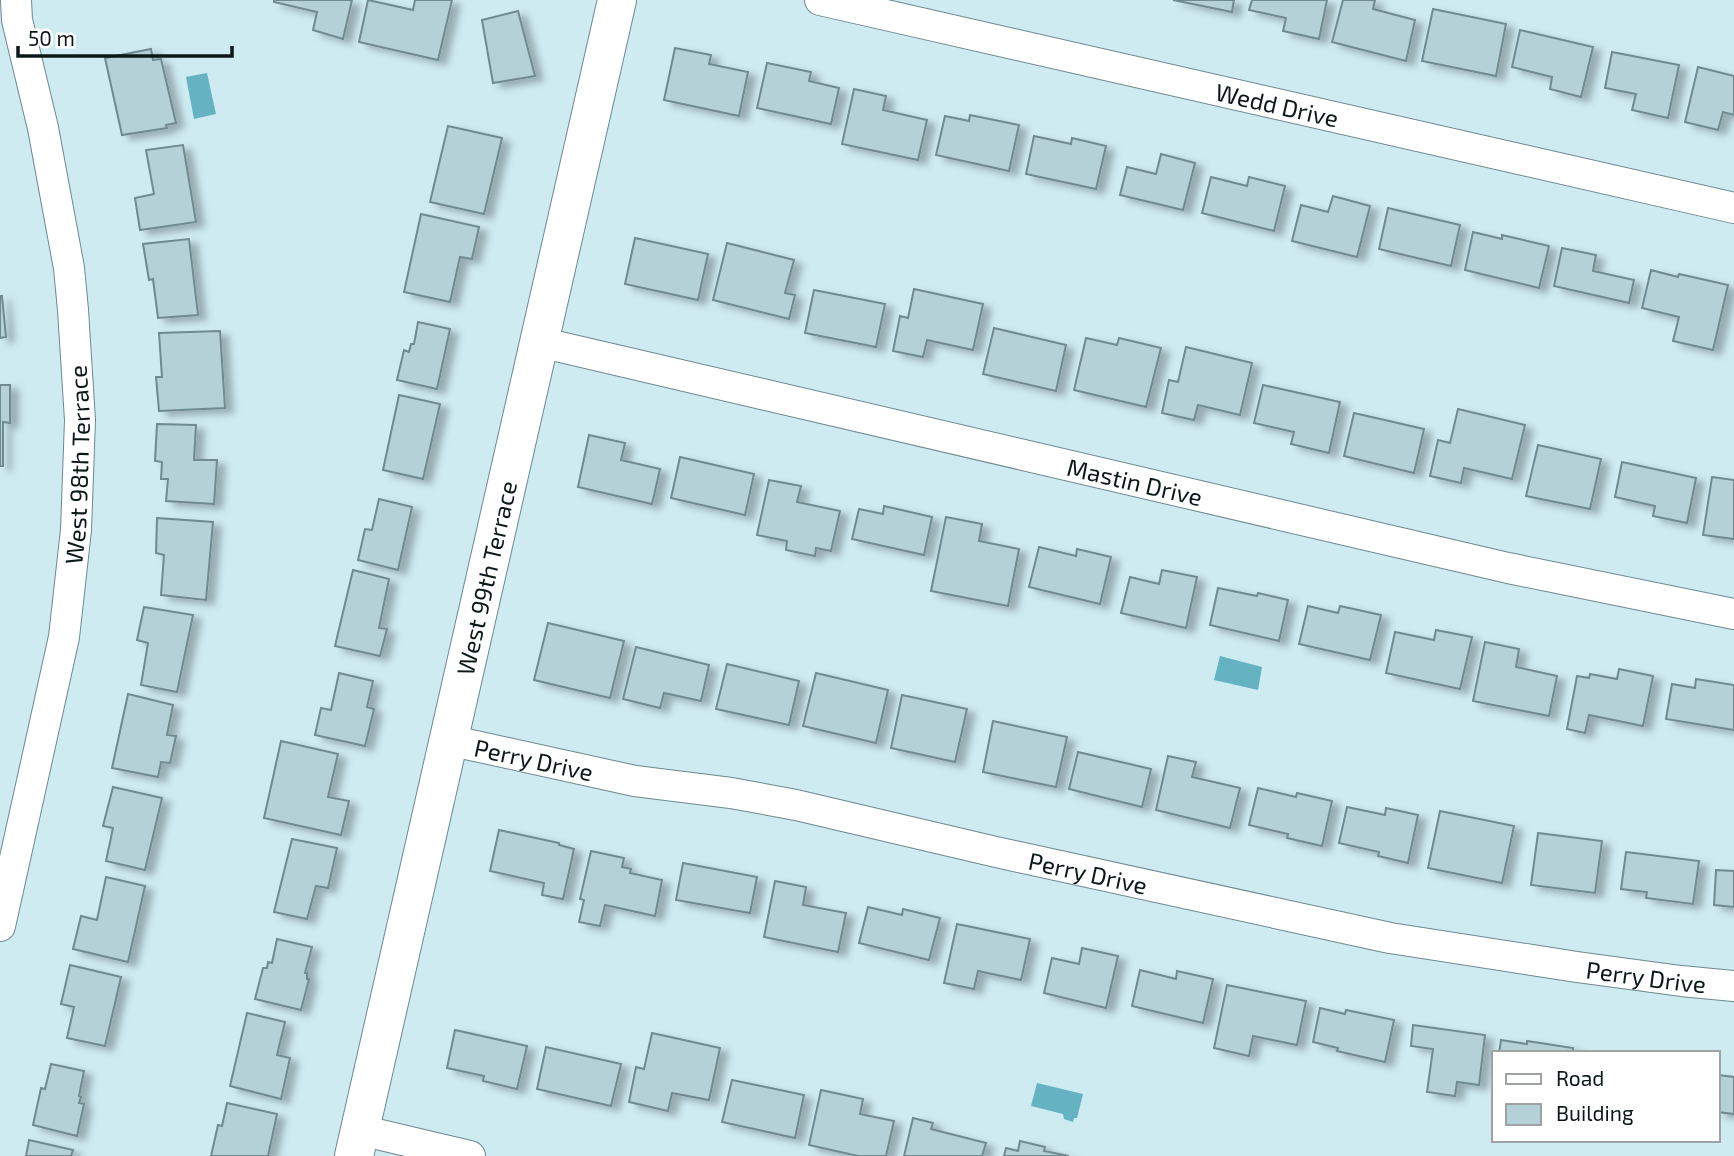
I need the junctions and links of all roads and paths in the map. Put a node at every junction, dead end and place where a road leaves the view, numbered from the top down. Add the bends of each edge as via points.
1 (16, 0) edge
2 (617, 0) edge
3 (820, 0) edge
4 (1734, 208) edge
5 (539, 342) junction
6 (1734, 614) edge
7 (448, 740) junction
8 (0, 926) edge
9 (1734, 986) edge
10 (357, 1143) edge
11 (470, 1156) edge

1 - 8 street, West 98th Terrace via 69,268 80,420 76,530 64,636
2 - 5 street, West 99th Terrace
3 - 4 street, Wedd Drive
5 - 6 street, Mastin Drive via 1508,568
5 - 7 street, West 99th Terrace
7 - 9 street, Perry Drive via 635,781 796,805 1390,938
7 - 10 street, West 99th Terrace
10 - 11 street

